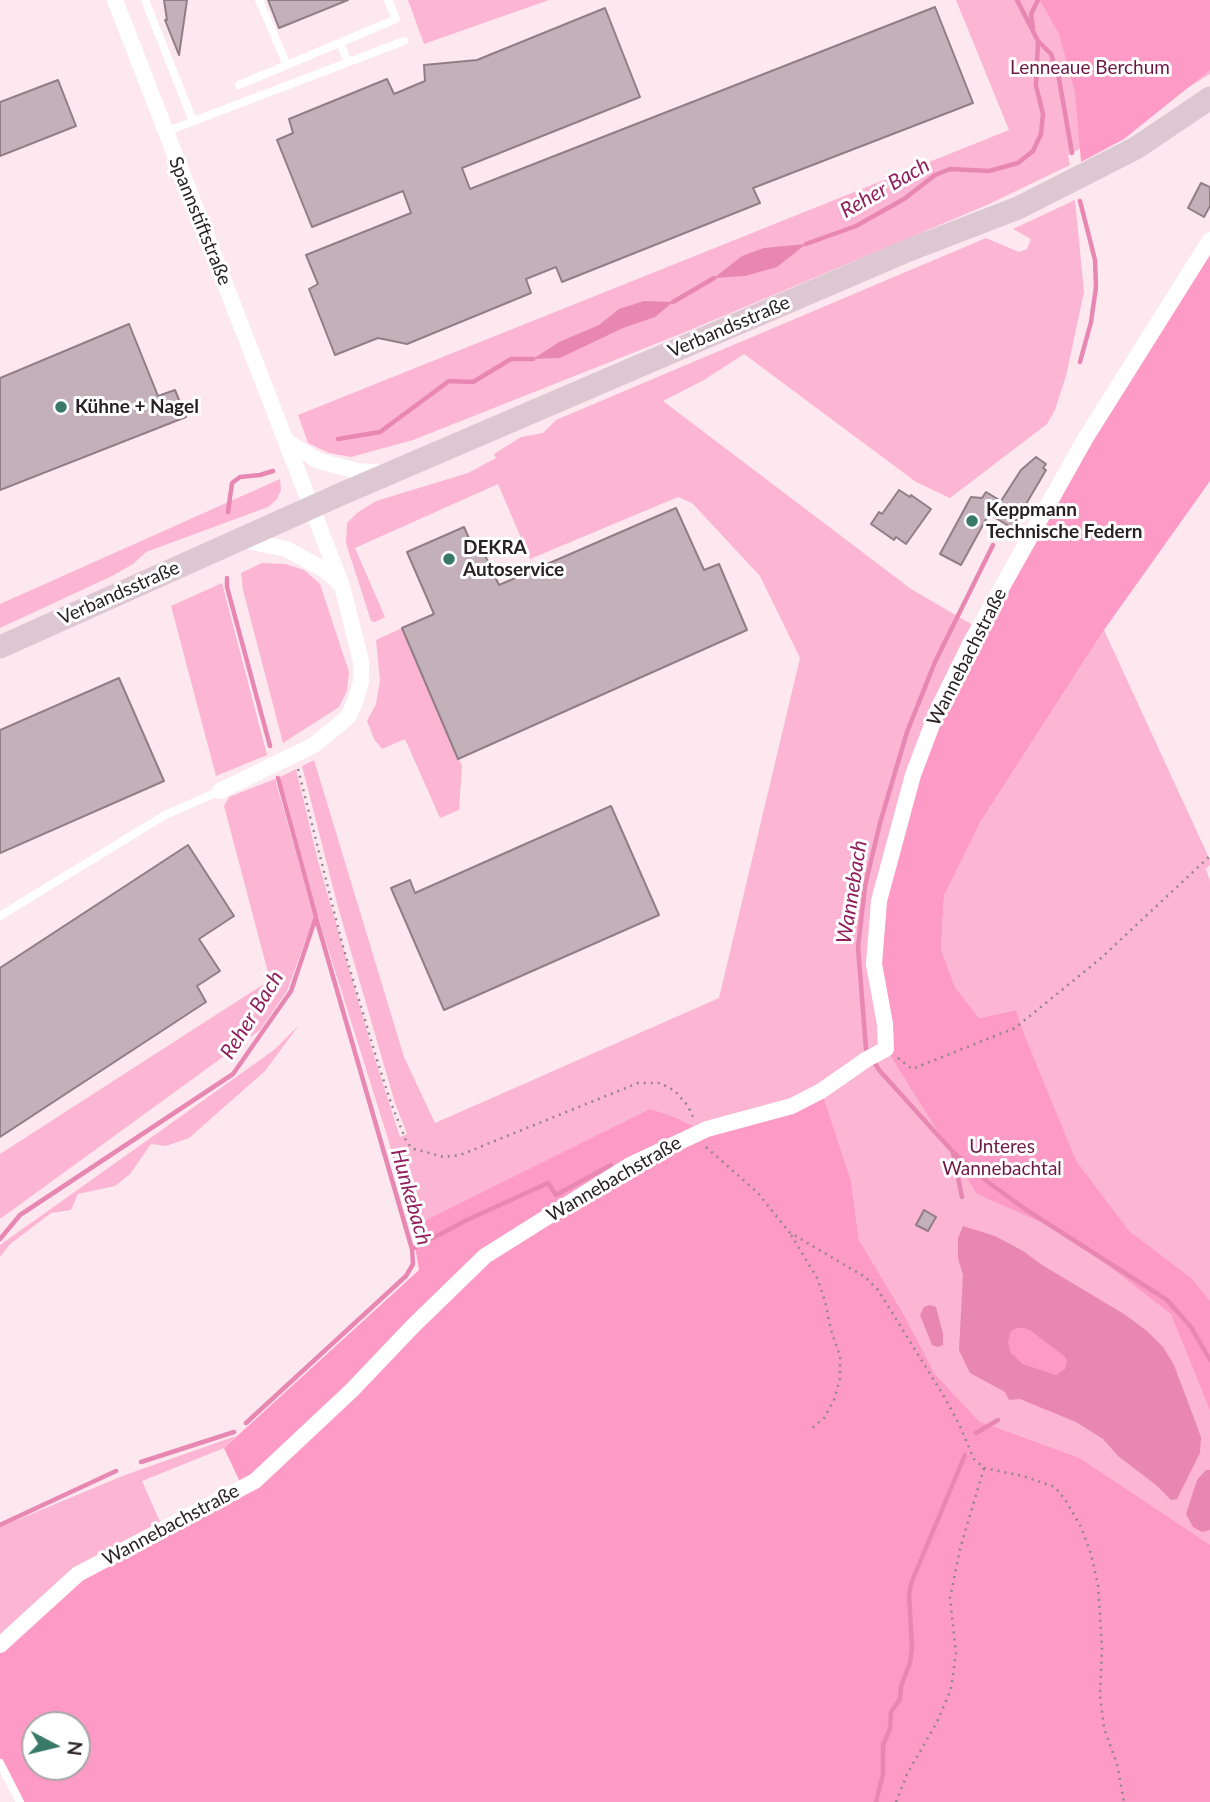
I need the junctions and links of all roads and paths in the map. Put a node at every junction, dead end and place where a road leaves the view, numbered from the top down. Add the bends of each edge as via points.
1 (115, 0) edge
2 (145, 0) edge
3 (260, 0) edge
4 (388, 0) edge
5 (404, 41) dead end
6 (340, 43) junction
7 (348, 62) junction
8 (287, 65) junction
9 (239, 85) dead end
10 (1210, 98) edge
11 (193, 121) junction
12 (165, 132) junction
13 (1210, 240) edge
14 (287, 442) junction
15 (390, 474) junction
16 (312, 507) junction
17 (239, 539) junction
18 (342, 586) junction
19 (0, 647) edge
20 (294, 754) junction
21 (220, 791) joint
22 (1210, 856) edge
23 (0, 916) edge
24 (886, 1049) junction
25 (696, 1133) junction
26 (789, 1233) junction
27 (810, 1430) dead end
28 (984, 1468) junction
29 (0, 1645) edge
30 (0, 1763) edge
31 (20, 1802) edge
32 (896, 1802) edge
33 (1124, 1802) edge

1 - 12 street, Spannstiftstraße
2 - 11 lane
3 - 8 lane
4 - 6 lane via 396,19
5 - 7 lane
6 - 7 lane
6 - 8 lane
7 - 11 lane
8 - 9 lane
10 - 15 main road, Verbandsstraße via 1136,148 1017,208 909,250
11 - 12 lane
12 - 14 street, Spannstiftstraße
13 - 24 street, Wannebachstraße via 1085,439 938,709 913,775 879,901 874,964
14 - 15 street via 319,461
14 - 16 street, Spannstiftstraße
15 - 16 main road, Verbandsstraße
16 - 17 main road, Verbandsstraße
16 - 18 street, Spannstiftstraße
17 - 18 street via 286,549
17 - 19 main road, Verbandsstraße
18 - 20 street via 361,661 361,682 346,718 314,745
20 - 21 street
20 - 25 path via 342,943 407,1143 423,1153 460,1155 638,1083 660,1083 675,1091 688,1106
21 - 23 lane via 165,815
22 - 24 path via 1100,959 1015,1028 912,1069
24 - 25 street, Wannebachstraße via 792,1106
25 - 26 path via 758,1193
25 - 29 street, Wannebachstraße via 630,1165 485,1256 255,1481 78,1574
26 - 27 path via 817,1278 840,1356 841,1379 834,1400
26 - 28 path via 865,1277 878,1290 945,1398 974,1459
28 - 32 path via 950,1598 956,1653 951,1689
28 - 33 path via 1055,1487 1081,1527 1098,1585 1104,1728
30 - 31 lane

